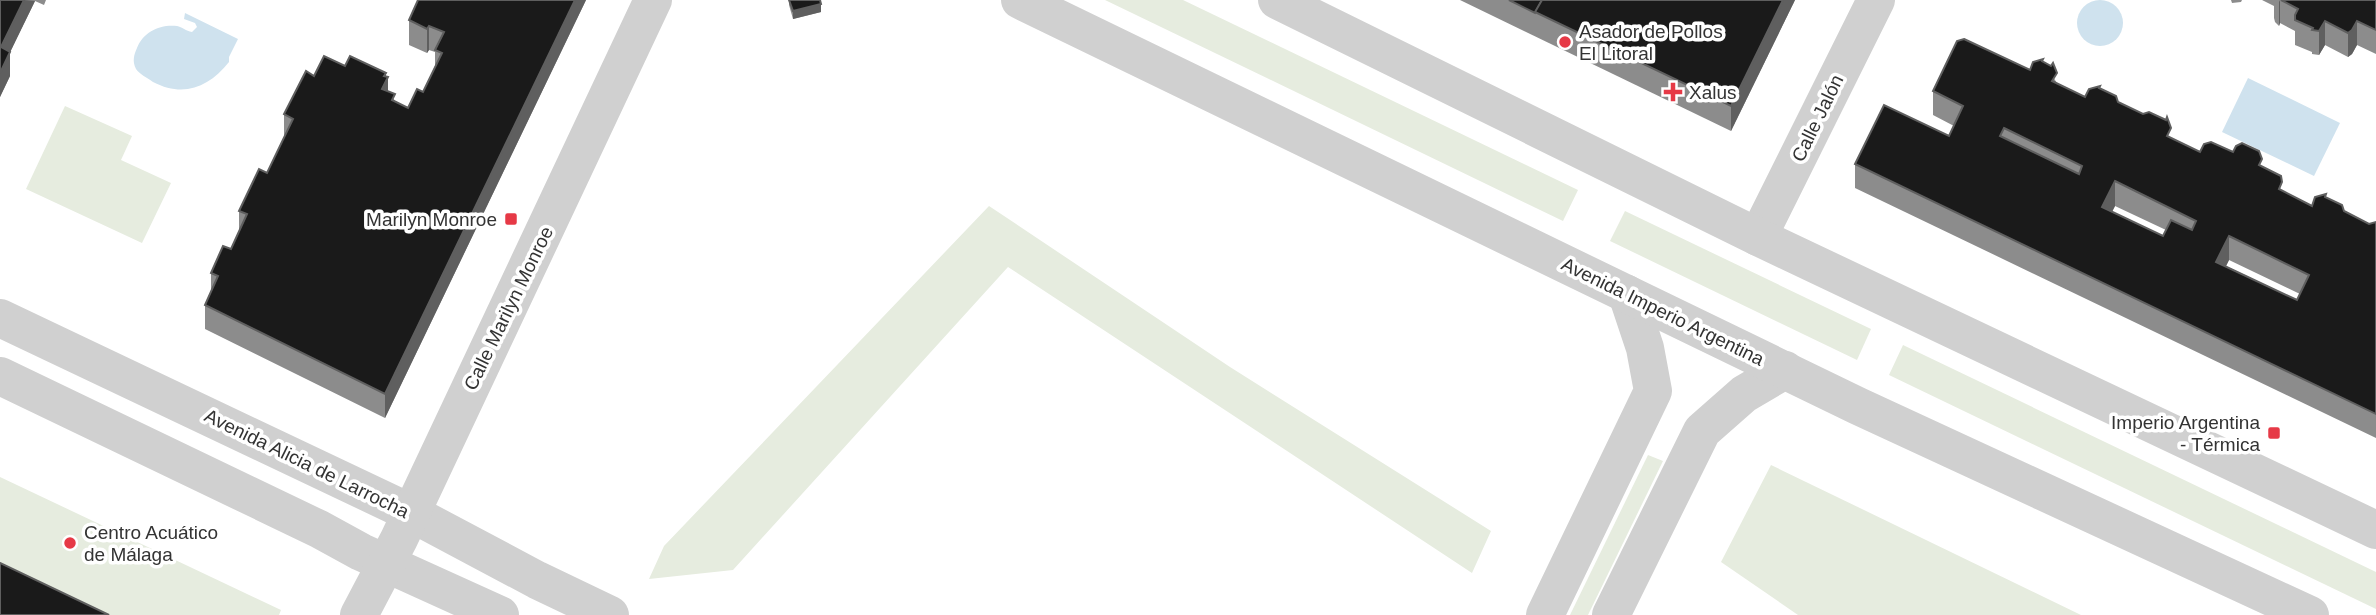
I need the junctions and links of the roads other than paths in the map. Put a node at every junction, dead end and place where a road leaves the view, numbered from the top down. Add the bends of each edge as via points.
1 (653, 0) edge
2 (1020, 0) edge
3 (1277, 0) edge
4 (1876, 0) edge
5 (1758, 237) junction
6 (1627, 294) junction
7 (0, 317) edge
8 (1786, 370) junction
9 (0, 376) edge
10 (411, 513) junction
11 (2376, 530) edge
12 (387, 563) junction
13 (359, 615) edge
14 (500, 615) edge
15 (610, 615) edge
16 (1545, 615) edge
17 (1611, 615) edge
18 (2310, 615) edge

1 - 10 street, Calle Marilyn Monroe
2 - 6 street, Avenida Imperio Argentina
3 - 5 street
4 - 5 street, Calle Jalón
5 - 11 street
6 - 8 street, Avenida Imperio Argentina
6 - 16 street via 1653,391
7 - 10 street, Avenida Alicia de Larrocha
8 - 17 street via 1744,394 1702,431
8 - 18 street, Avenida Imperio Argentina
9 - 12 street
10 - 12 street, Calle Marilyn Monroe
10 - 15 street, Avenida Alicia de Larrocha
12 - 13 street, Calle Marilyn Monroe
12 - 14 street

